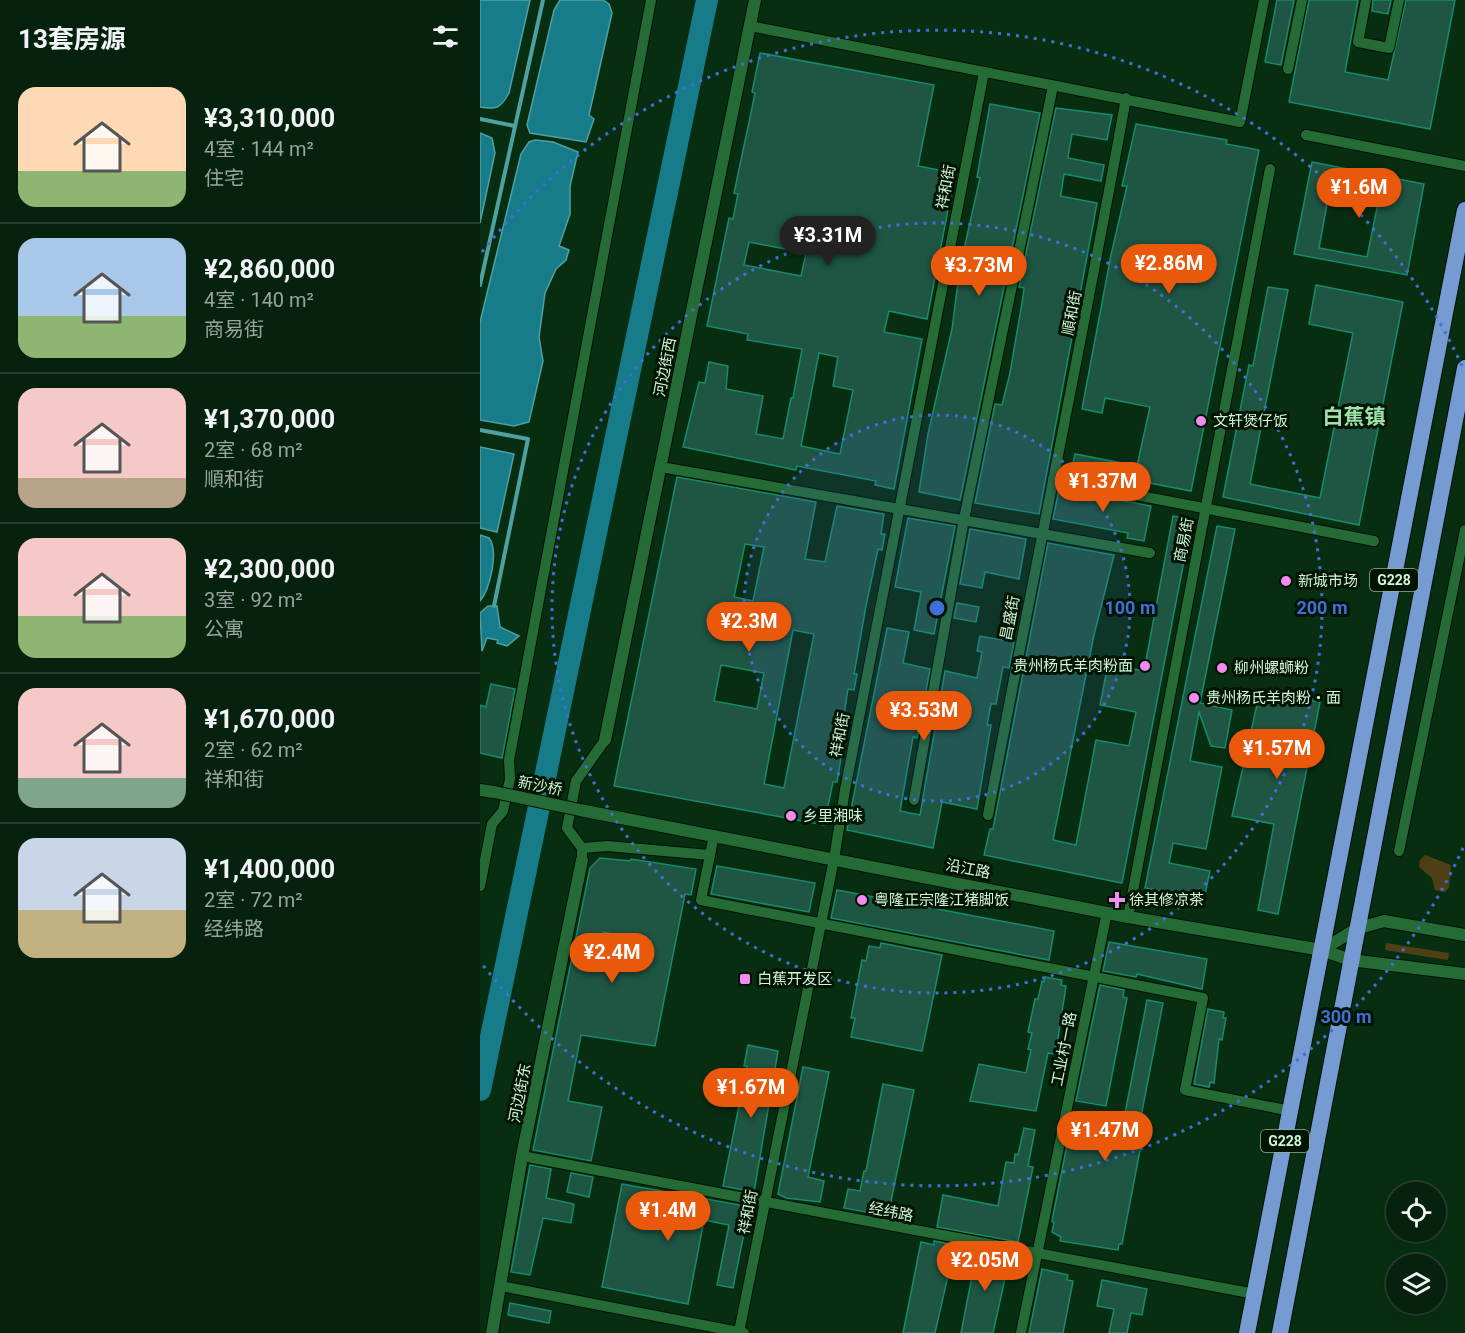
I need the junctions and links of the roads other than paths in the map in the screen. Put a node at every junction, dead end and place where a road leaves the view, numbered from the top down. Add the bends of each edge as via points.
1 (651, 0) edge
2 (755, 0) edge
3 (1264, 0) edge
4 (1302, 0) edge
5 (1366, 0) edge
6 (1399, 0) edge
7 (750, 26) junction
8 (1288, 69) dead end
9 (984, 72) junction
10 (1053, 86) junction
11 (1126, 98) junction
12 (1306, 135) dead end
13 (1465, 166) edge
14 (1270, 169) dead end
15 (1465, 210) edge
16 (1465, 368) edge
17 (661, 466) junction
18 (1053, 479) junction
19 (899, 508) junction
20 (1206, 508) junction
21 (964, 519) junction
22 (1465, 530) edge
23 (1042, 533) junction
24 (1374, 541) dead end
25 (1150, 553) dead end
26 (605, 740) joint
27 (480, 790) edge
28 (914, 800) dead end
29 (580, 810) joint
30 (988, 815) dead end
31 (714, 835) junction
32 (1399, 851) dead end
33 (582, 854) junction
34 (710, 855) junction
35 (834, 859) junction
36 (480, 886) edge
37 (1107, 912) junction
38 (1128, 917) junction
39 (821, 923) junction
40 (1356, 929) junction
41 (1465, 935) edge
42 (1322, 950) junction
43 (1350, 960) junction
44 (1465, 974) edge
45 (1094, 977) junction
46 (1291, 1111) junction
47 (522, 1156) junction
48 (765, 1204) junction
49 (1037, 1255) junction
50 (501, 1286) junction
51 (1255, 1294) junction
52 (492, 1333) edge
53 (741, 1333) edge
54 (1021, 1333) edge
55 (1247, 1333) edge
56 (1280, 1333) edge

1 - 36 street via 509,760 510,779 503,811 492,824
2 - 7 street, 河边街西
3 - 11 street via 1240,122
4 - 8 street
5 - 6 street via 1358,42 1389,48
7 - 9 street
7 - 17 street, 河边街西
9 - 10 street
9 - 19 street, 祥和街
10 - 11 street
10 - 21 street
11 - 18 street, 順和街
12 - 13 street
14 - 20 street, 商易街
15 - 42 highway, G228
16 - 40 highway, G228
17 - 19 street
17 - 26 street, 河边街西
18 - 20 street
18 - 23 street, 順和街
19 - 21 street
19 - 35 street, 祥和街
20 - 24 street
20 - 38 street, 商易街
21 - 23 street
21 - 28 street
22 - 32 street
23 - 25 street
23 - 30 street, 昌盛街
26 - 33 street via 574,787 567,828
27 - 29 street, 新沙桥, bridge
29 - 31 street, 沿江路
31 - 34 street
31 - 35 street, 沿江路
33 - 34 street via 607,846
33 - 47 street, 河边街东
34 - 39 street via 701,900
35 - 37 street, 沿江路
35 - 39 street, 祥和街
37 - 38 street, 沿江路
37 - 45 street, 工业村一路
38 - 42 street, 沿江路
39 - 45 street
39 - 48 street, 祥和街
40 - 41 street via 1384,921
40 - 42 street
40 - 43 highway, G228
42 - 43 street, 沿江路
42 - 46 highway, G228
43 - 44 street, 沿江路
43 - 56 highway, G228
45 - 46 street via 1203,998 1185,1090
45 - 49 street, 工业村一路
46 - 51 highway, G228
47 - 48 street, 经纬路
47 - 50 street, 河边街东
48 - 49 street, 经纬路
48 - 53 street, 祥和街
49 - 51 street, 经纬路
49 - 54 street, 工业村一路
50 - 52 street, 河边街东
50 - 53 street
51 - 55 highway, G228

